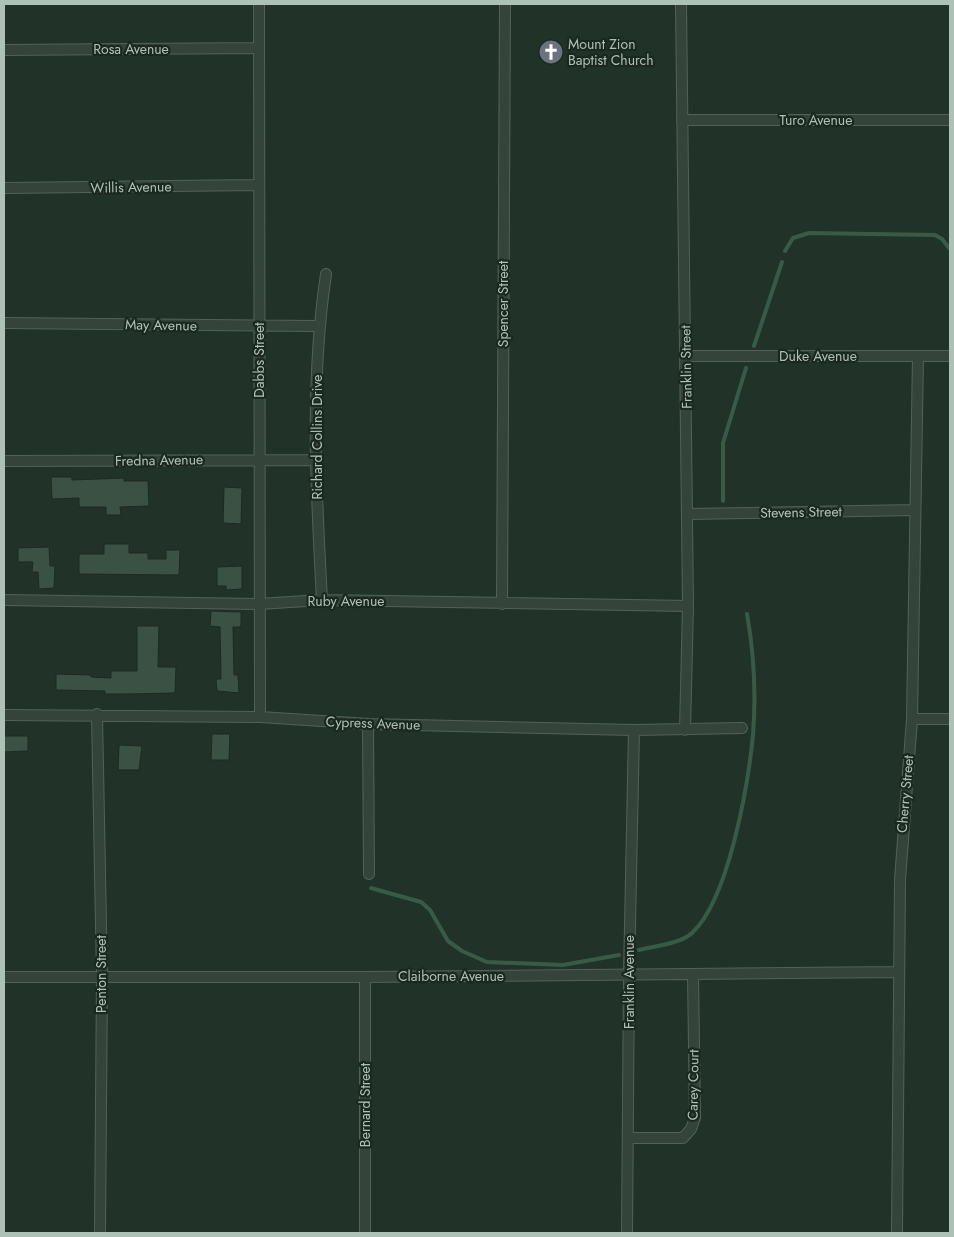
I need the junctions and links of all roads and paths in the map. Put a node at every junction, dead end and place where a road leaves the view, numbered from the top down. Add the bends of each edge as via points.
1 (259, 4) edge
2 (505, 4) edge
3 (681, 4) edge
4 (258, 48) junction
5 (4, 50) edge
6 (682, 120) junction
7 (950, 120) edge
8 (258, 186) junction
9 (4, 188) edge
10 (326, 274) dead end
11 (4, 323) edge
12 (318, 326) junction
13 (260, 327) junction
14 (686, 356) junction
15 (918, 356) junction
16 (950, 356) edge
17 (259, 459) junction
18 (315, 460) junction
19 (4, 461) edge
20 (915, 510) junction
21 (687, 514) junction
22 (4, 600) edge
23 (322, 600) junction
24 (259, 604) junction
25 (502, 604) junction
26 (688, 606) junction
27 (97, 714) junction
28 (4, 715) edge
29 (260, 717) junction
30 (912, 719) junction
31 (950, 719) edge
32 (368, 724) junction
33 (742, 728) dead end
34 (634, 730) junction
35 (685, 730) junction
36 (369, 874) dead end
37 (899, 972) junction
38 (693, 974) junction
39 (628, 975) junction
40 (4, 977) edge
41 (365, 977) junction
42 (102, 978) junction
43 (629, 1138) junction
44 (100, 1233) edge
45 (365, 1233) edge
46 (627, 1233) edge
47 (897, 1233) edge

1 - 4 street, Dabbs Street
2 - 25 street, Spencer Street
3 - 6 street, Franklin Street
4 - 5 street, Rosa Avenue
4 - 8 street, Dabbs Street
6 - 7 street, Turo Avenue
6 - 14 street, Franklin Street
8 - 9 street, Willis Avenue
8 - 13 street, Dabbs Street
10 - 12 street, Richard Collins Drive
11 - 13 street, May Avenue
12 - 13 street, May Avenue
12 - 18 street, Richard Collins Drive
13 - 17 street, Dabbs Street
14 - 15 street, Duke Avenue
14 - 21 street, Franklin Street
15 - 16 street, Duke Avenue
15 - 20 street, Cherry Street
17 - 18 street, Fredna Avenue
17 - 19 street, Fredna Avenue
17 - 24 street, Dabbs Street
18 - 23 street, Richard Collins Drive
20 - 21 street, Stevens Street
20 - 30 street, Cherry Street
21 - 26 street, Franklin Street
22 - 24 street, Ruby Avenue
23 - 24 street, Ruby Avenue
23 - 25 street, Ruby Avenue
24 - 29 street, Dabbs Street
25 - 26 street, Ruby Avenue
26 - 35 street, Franklin Street
27 - 28 street, Cypress Avenue
27 - 29 street, Cypress Avenue
27 - 42 street, Penton Street
29 - 32 street, Cypress Avenue
30 - 31 street
30 - 37 street, Cherry Street via 902,840
32 - 34 street, Cypress Avenue
32 - 36 street
33 - 35 street, Cypress Avenue
34 - 35 street, Cypress Avenue
34 - 39 street, Franklin Avenue
37 - 38 street, Claiborne Avenue
37 - 47 street, Cherry Street
38 - 39 street, Claiborne Avenue
38 - 43 street, Carey Court via 695,1118 691,1130 683,1138
39 - 41 street, Claiborne Avenue
39 - 43 street, Franklin Avenue
40 - 42 street, Claiborne Avenue
41 - 42 street, Claiborne Avenue
41 - 45 street, Bernard Street
42 - 44 street, Penton Street
43 - 46 street, Franklin Avenue

